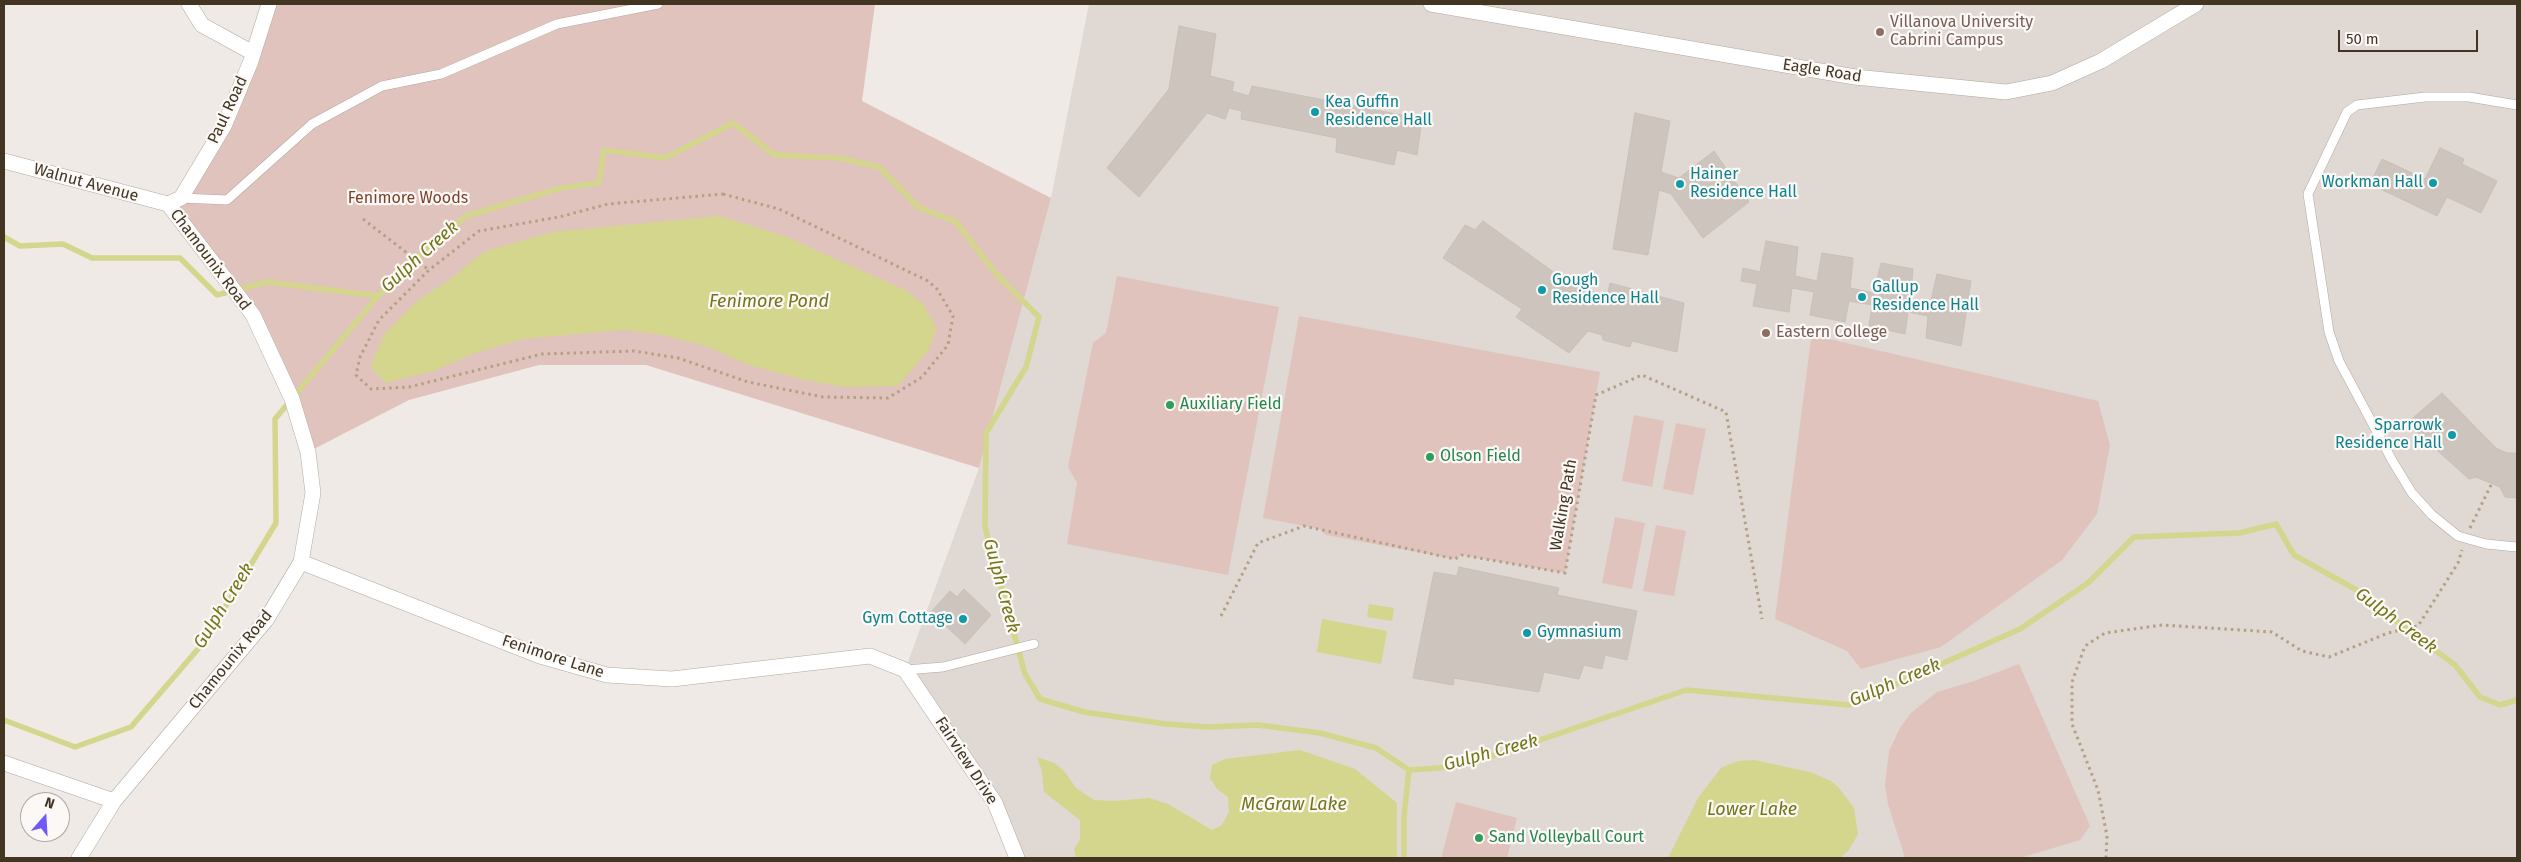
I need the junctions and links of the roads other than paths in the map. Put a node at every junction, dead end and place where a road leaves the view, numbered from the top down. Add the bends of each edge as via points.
1 (189, 4) edge
2 (269, 4) edge
3 (658, 4) edge
4 (1431, 4) edge
5 (2196, 4) edge
6 (254, 53) junction
7 (2517, 105) edge
8 (4, 161) edge
9 (174, 201) junction
10 (2517, 548) edge
11 (301, 562) junction
12 (1034, 644) dead end
13 (905, 670) junction
14 (4, 763) edge
15 (114, 801) junction
16 (79, 858) edge
17 (1017, 858) edge

1 - 6 street via 202,25
2 - 6 street, Paul Road
3 - 9 lane via 558,24 441,74 382,86 312,124 227,200
4 - 5 street, Eagle Road via 1854,77 2006,92 2052,83 2101,61
6 - 9 street, Paul Road via 224,126
7 - 10 lane via 2469,97 2425,97 2356,105 2347,112 2308,194 2327,325 2339,361 2412,493 2432,516 2458,536
8 - 9 street, Walnut Avenue
9 - 11 street, Chamounix Road via 252,316 292,399 308,452 314,493
11 - 13 street, Fenimore Lane via 540,656 607,676 672,679 870,656
11 - 15 street, Chamounix Road via 266,620
12 - 13 lane via 943,667
13 - 17 street, Fairview Drive via 995,803
14 - 15 street
15 - 16 street, Chamounix Road

